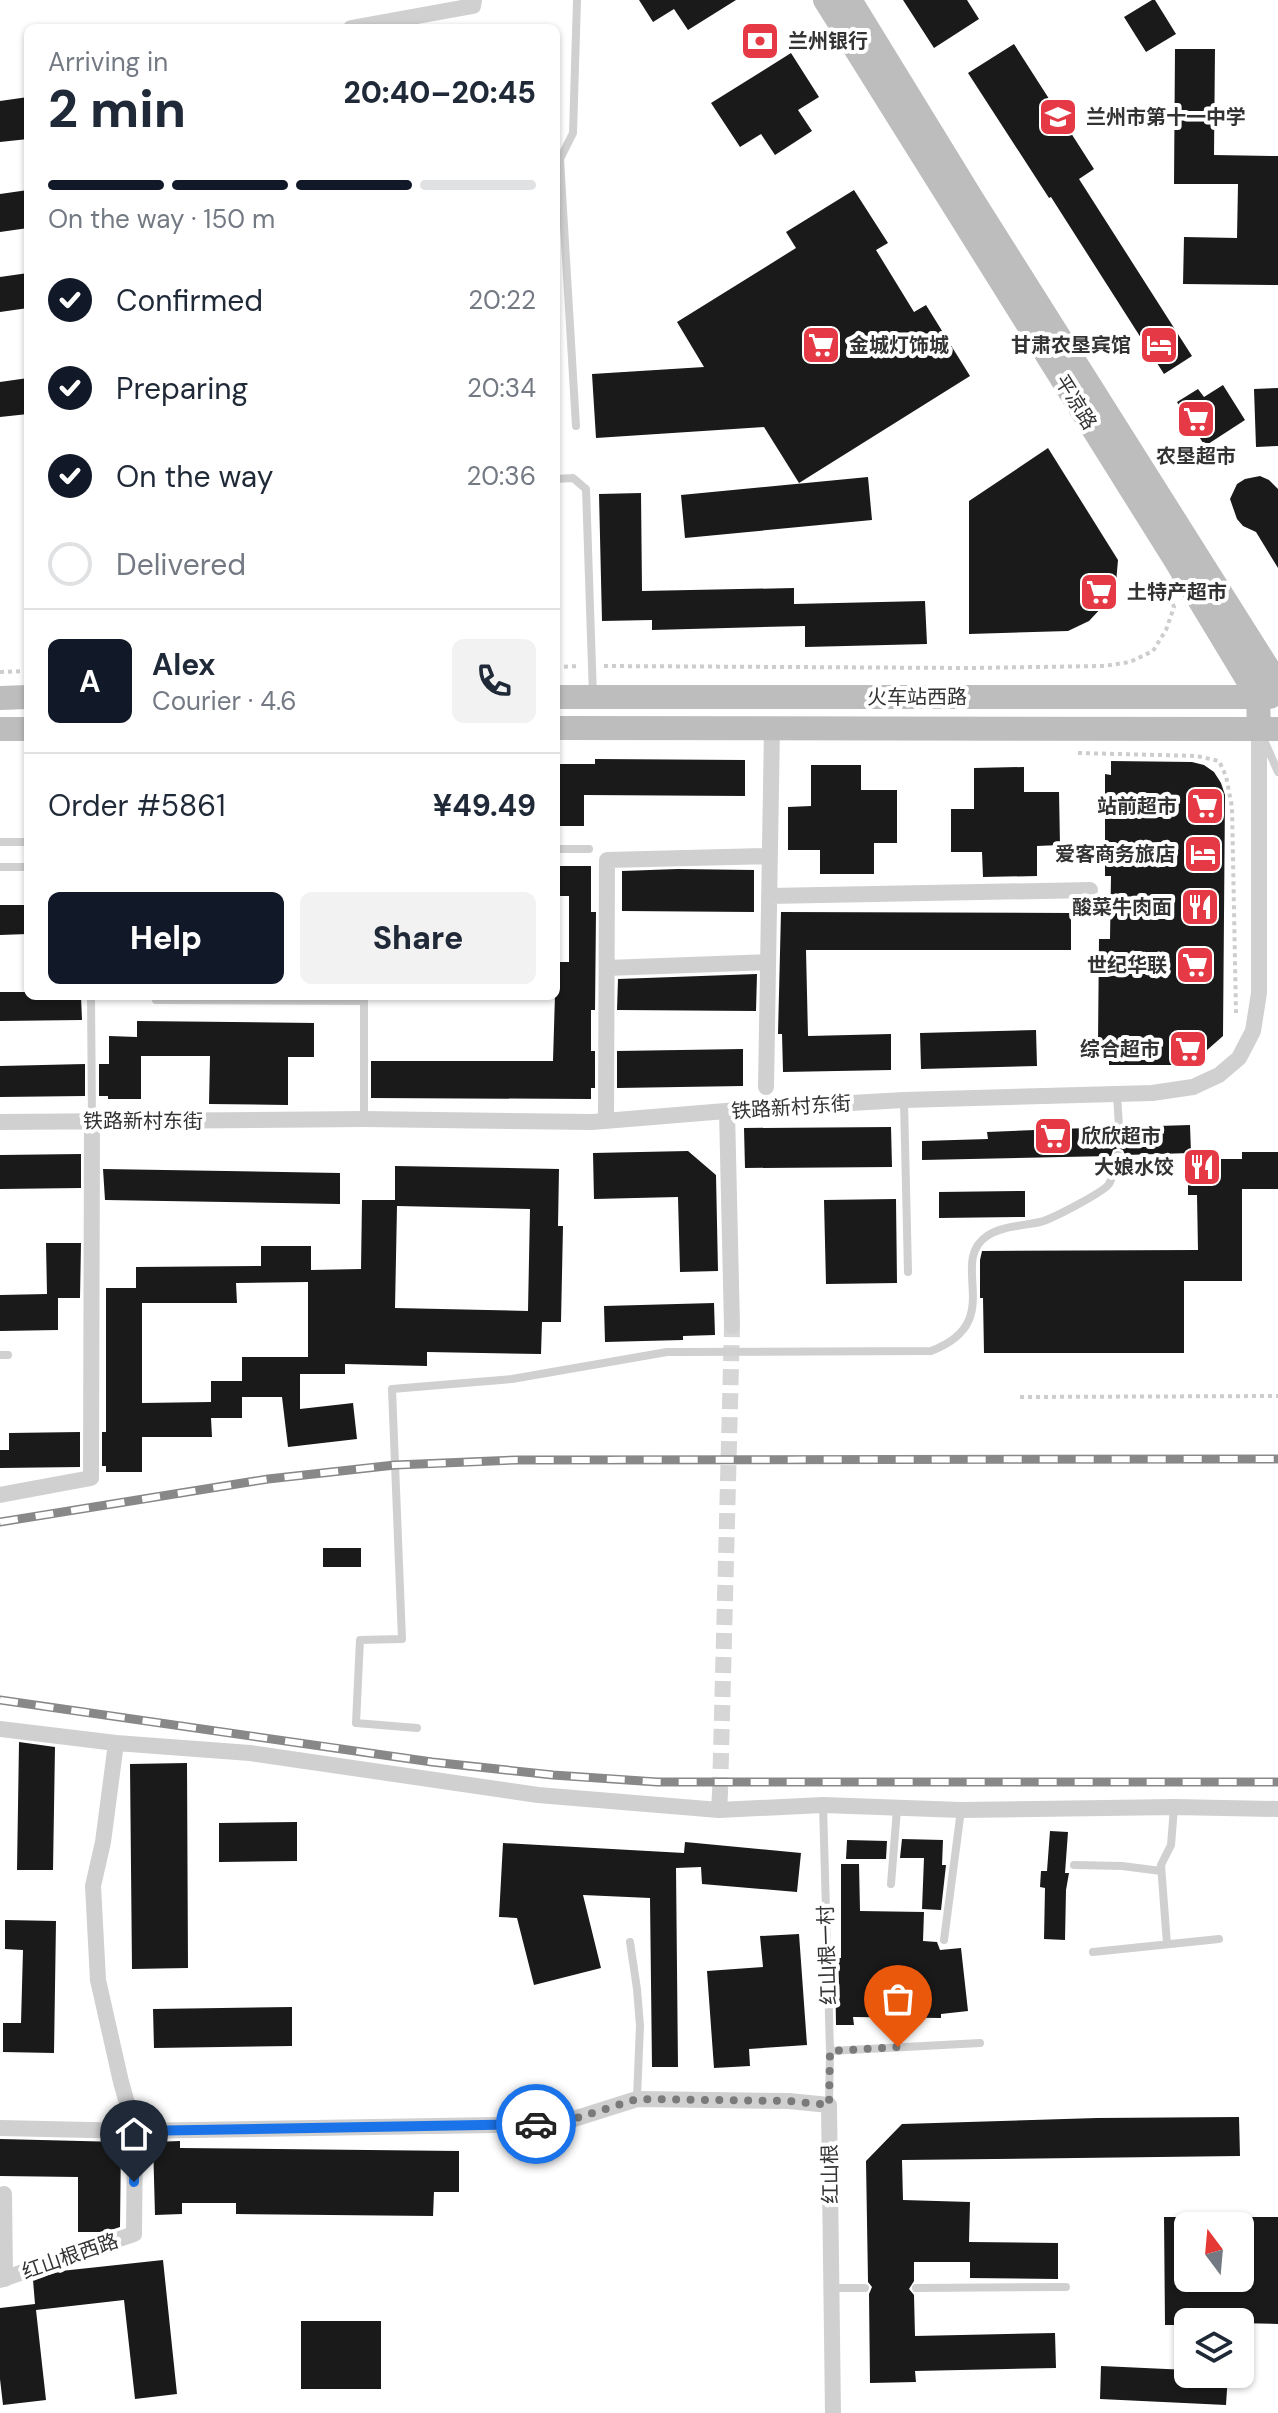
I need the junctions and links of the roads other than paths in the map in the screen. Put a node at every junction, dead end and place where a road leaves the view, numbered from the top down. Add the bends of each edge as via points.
1 (474, 0) edge
2 (577, 0) edge
3 (825, 0) edge
4 (850, 0) edge
5 (376, 24) edge
6 (576, 426) dead end
7 (560, 479) edge
8 (1271, 693) edge
9 (24, 697) edge
10 (560, 697) edge
11 (593, 697) junction
12 (0, 698) edge
13 (560, 728) edge
14 (772, 728) junction
15 (0, 729) edge
16 (24, 729) edge
17 (1268, 729) edge
18 (1278, 772) edge
19 (0, 842) edge
20 (24, 842) edge
21 (560, 849) edge
22 (589, 849) dead end
23 (769, 856) junction
24 (0, 867) edge
25 (24, 867) edge
26 (1090, 890) dead end
27 (769, 896) junction
28 (768, 962) junction
29 (607, 968) junction
30 (91, 1000) edge
31 (364, 1000) edge
32 (766, 1087) dead end
33 (1117, 1093) junction
34 (904, 1100) junction
35 (727, 1111) junction
36 (364, 1119) junction
37 (606, 1120) junction
38 (0, 1122) edge
39 (92, 1122) junction
40 (1119, 1127) dead end
41 (1118, 1155) dead end
42 (908, 1272) dead end
43 (732, 1326) tunnel mouth
44 (0, 1495) edge
45 (417, 1728) dead end
46 (0, 1729) edge
47 (116, 1743) junction
48 (823, 1805) junction
49 (1175, 1807) junction
50 (897, 1809) junction
51 (1278, 1809) edge
52 (961, 1810) junction
53 (1074, 1865) dead end
54 (1161, 1871) junction
55 (891, 1884) dead end
56 (1219, 1939) dead end
57 (944, 1940) dead end
58 (630, 1942) dead end
59 (1167, 1944) junction
60 (1093, 1952) dead end
61 (980, 2043) dead end
62 (830, 2051) junction
63 (637, 2099) junction
64 (829, 2105) junction
65 (0, 2128) edge
66 (135, 2131) junction
67 (4, 2194) dead end
68 (2, 2280) edge
69 (1066, 2287) dead end
70 (832, 2288) junction
71 (865, 2288) dead end
72 (916, 2288) dead end
73 (833, 2413) edge

1 - 5 street via 473,6 445,13
2 - 6 lane via 573,133 560,159
3 - 8 street, 平凉路 via 1166,544
4 - 8 street, 平凉路
7 - 11 lane via 573,478 586,489
8 - 11 street, 火车站西路
8 - 17 street, 平凉路
9 - 12 street
10 - 11 street, 火车站西路
13 - 14 street, 火车站西路
14 - 17 street, 火车站西路
14 - 23 street
15 - 16 street
17 - 18 lane
17 - 33 street, 铁路新村东街 via 1259,993 1253,1031 1239,1058 1193,1087
19 - 20 lane
21 - 22 lane
23 - 27 street
23 - 29 street via 607,860
24 - 25 lane
26 - 27 street
27 - 28 street
28 - 29 street
28 - 32 street
29 - 37 street
30 - 39 lane
31 - 36 lane
33 - 34 street, 铁路新村东街
33 - 40 lane
34 - 35 street, 铁路新村东街
34 - 42 lane
35 - 37 street, 铁路新村东街
35 - 43 street
36 - 37 street, 铁路新村东街
36 - 39 street, 铁路新村东街
38 - 39 street, 铁路新村东街
39 - 44 street via 91,1478
41 - 45 lane via 1107,1188 1045,1221 999,1230 981,1241 973,1259 972,1320 948,1345 931,1351 667,1352 512,1379 392,1389 402,1639 360,1640 356,1723
46 - 47 street
47 - 48 street via 250,1753 538,1795
47 - 66 street via 93,1886 98,1980
48 - 50 street
48 - 62 lane, 红山根一村
49 - 51 street
49 - 52 street
49 - 54 lane via 1171,1845
50 - 52 street
50 - 55 lane
52 - 57 lane
53 - 54 lane
54 - 59 lane
56 - 59 lane
58 - 63 lane via 640,2026
59 - 60 lane
61 - 62 lane
62 - 64 lane, 红山根一村
63 - 64 street
63 - 66 street via 558,2124
64 - 70 street, 红山根
65 - 66 street
66 - 68 street, 红山根西路 via 134,2234
67 - 68 street
69 - 72 lane
70 - 71 lane
70 - 73 street, 红山根

